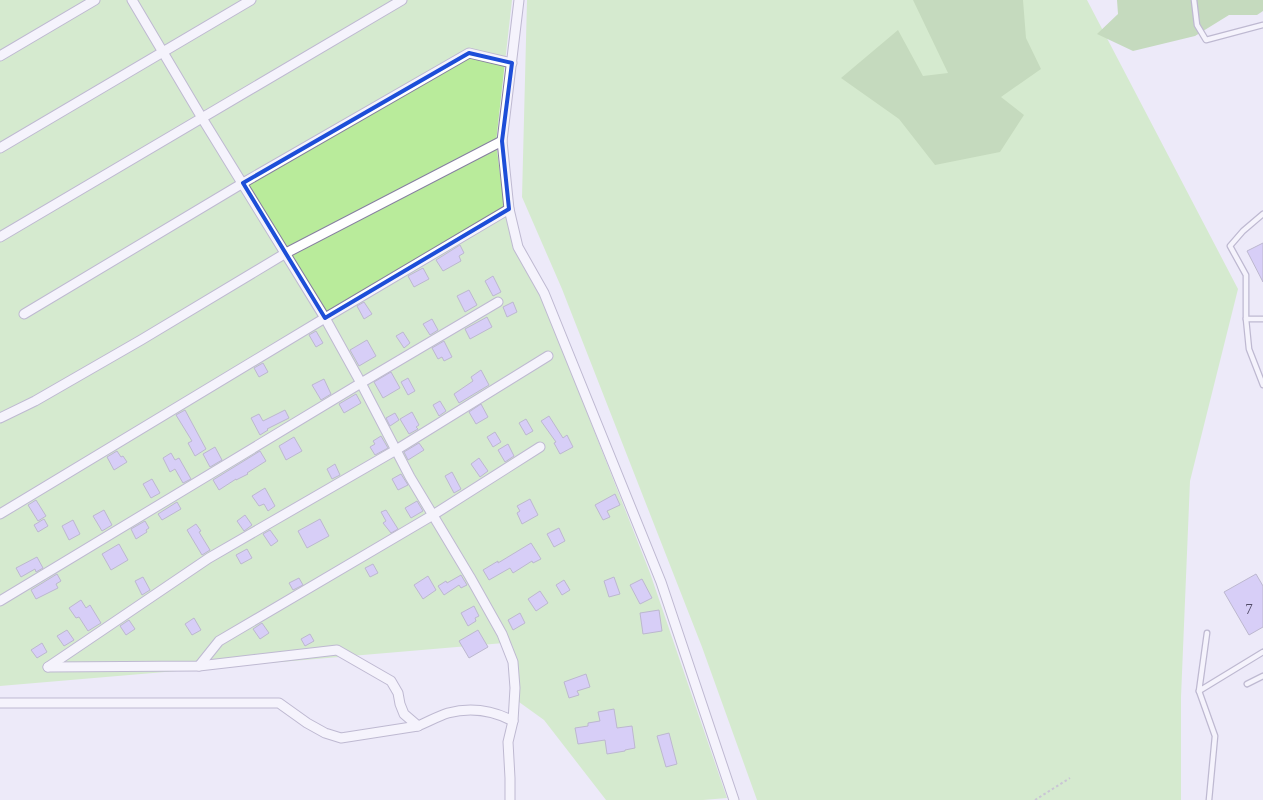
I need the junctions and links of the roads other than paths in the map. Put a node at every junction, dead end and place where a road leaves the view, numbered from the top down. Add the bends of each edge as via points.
1 (96, 0) edge
2 (132, 0) edge
3 (251, 0) edge
4 (402, 0) edge
5 (520, 0) edge
6 (1194, 0) edge
7 (1263, 25) edge
8 (163, 52) junction
9 (0, 56) edge
10 (512, 63) junction
11 (202, 118) junction
12 (502, 141) junction
13 (0, 148) edge
14 (242, 184) junction
15 (509, 210) junction
16 (1263, 214) edge
17 (0, 237) edge
18 (286, 253) junction
19 (498, 302) dead end
20 (24, 314) dead end
21 (325, 318) junction
22 (1246, 319) junction
23 (1263, 319) edge
24 (548, 356) dead end
25 (361, 383) junction
26 (1263, 385) edge
27 (0, 418) edge
28 (540, 447) dead end
29 (396, 450) junction
30 (0, 514) edge
31 (433, 516) junction
32 (0, 601) edge
33 (1207, 633) dead end
34 (1263, 652) edge
35 (199, 666) junction
36 (1263, 676) edge
37 (1247, 684) dead end
38 (1199, 691) junction
39 (0, 703) edge
40 (513, 721) junction
41 (418, 726) junction
42 (510, 800) edge
43 (734, 800) edge
44 (1209, 800) edge

1 - 9 street
2 - 8 street
3 - 8 street
4 - 11 street
5 - 10 street
6 - 7 lane via 1197,25 1206,40
8 - 11 street
8 - 13 street
10 - 12 street
10 - 14 street via 469,53
11 - 14 street
11 - 17 street
12 - 15 street
12 - 18 street
14 - 18 street
14 - 20 street
15 - 21 street
15 - 43 street via 518,247 544,293 661,582
16 - 22 lane via 1230,246 1246,275
18 - 21 street
18 - 27 street via 141,340
19 - 25 street
21 - 25 street
21 - 30 street
22 - 23 lane
22 - 26 lane via 1249,349
24 - 29 street
25 - 29 street
25 - 32 street
28 - 31 street
29 - 31 street
29 - 35 street via 209,558 48,667
31 - 35 street via 219,640
31 - 40 street via 502,634 513,662
33 - 38 lane
34 - 38 lane
35 - 41 street via 337,650 391,681 404,714
36 - 37 lane
38 - 44 lane via 1215,736
39 - 41 street via 279,703 325,733 341,738
40 - 41 street via 491,712 469,710 447,713
40 - 42 street via 508,742

